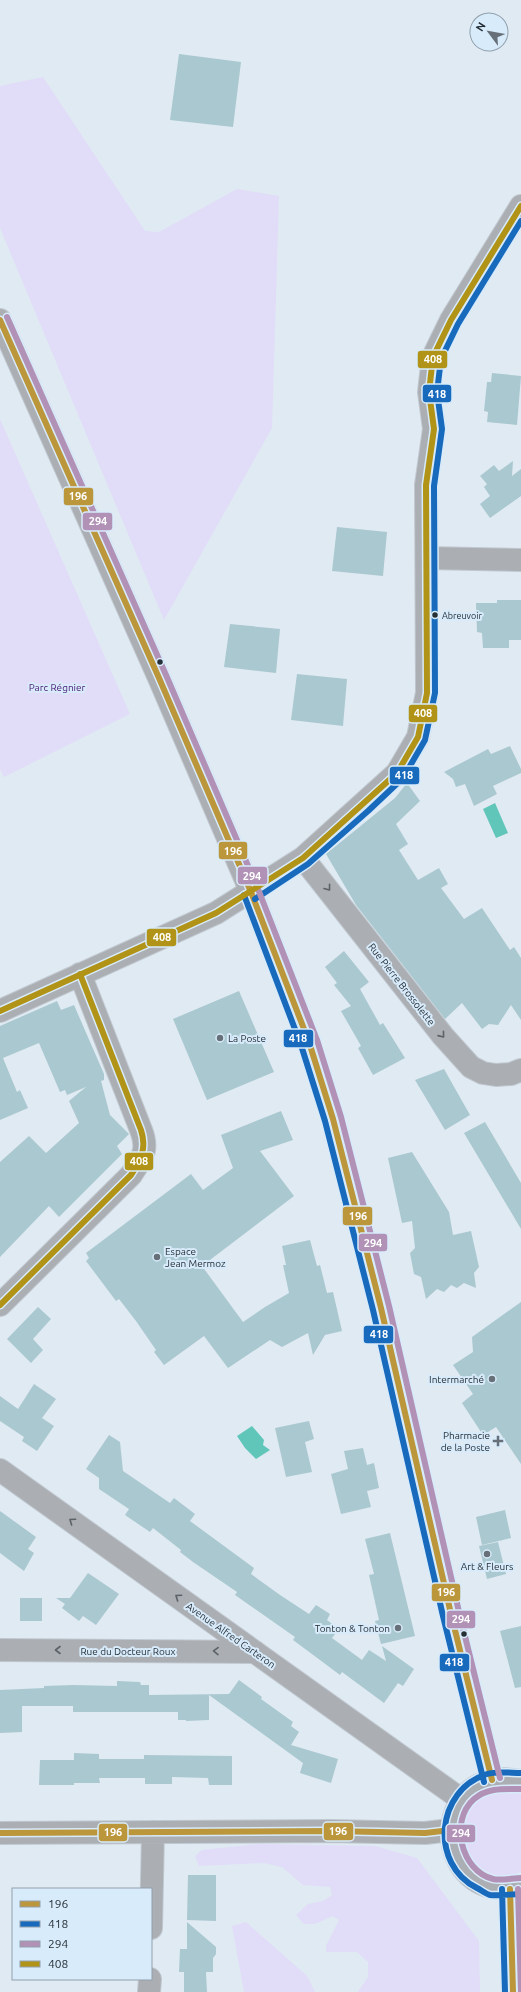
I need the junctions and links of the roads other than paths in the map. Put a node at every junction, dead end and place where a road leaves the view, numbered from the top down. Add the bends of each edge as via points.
1 (521, 206) edge
2 (0, 320) edge
3 (427, 558) junction
4 (521, 560) edge
5 (303, 858) junction
6 (251, 892) junction
7 (80, 974) junction
8 (0, 1011) edge
9 (521, 1070) edge
10 (0, 1305) edge
11 (0, 1470) edge
12 (0, 1650) edge
13 (255, 1652) junction
14 (492, 1780) junction
15 (521, 1780) edge
16 (462, 1800) junction
17 (451, 1830) junction
18 (153, 1832) junction
19 (0, 1833) edge
20 (515, 1887) edge
21 (152, 1888) edge
22 (150, 1980) edge
23 (149, 1992) edge
24 (513, 1992) edge

1 - 3 street via 451,320 433,357 429,392 434,429 426,485
2 - 6 street
3 - 4 street
3 - 5 street via 427,692 418,736 397,773
5 - 6 street
5 -> 9 street, Rue Pierre Brossolette via 442,1036 471,1068 496,1075
6 - 7 street via 216,913
6 - 14 street via 309,1042 333,1119 381,1308
7 - 8 street
7 - 10 street via 145,1141 144,1153 131,1175
13 -> 11 street, Avenue Alfred Carteron
13 -> 12 street, Rue du Docteur Roux
13 - 16 street, Avenue Alfred Carteron
14 - 15 street
14 - 16 street via 476,1788
16 - 17 street via 454,1814
17 - 18 street via 425,1833
17 - 20 street via 453,1849 461,1866 474,1879 491,1887
18 - 19 street
18 - 21 street
20 - 24 street
22 - 23 street

